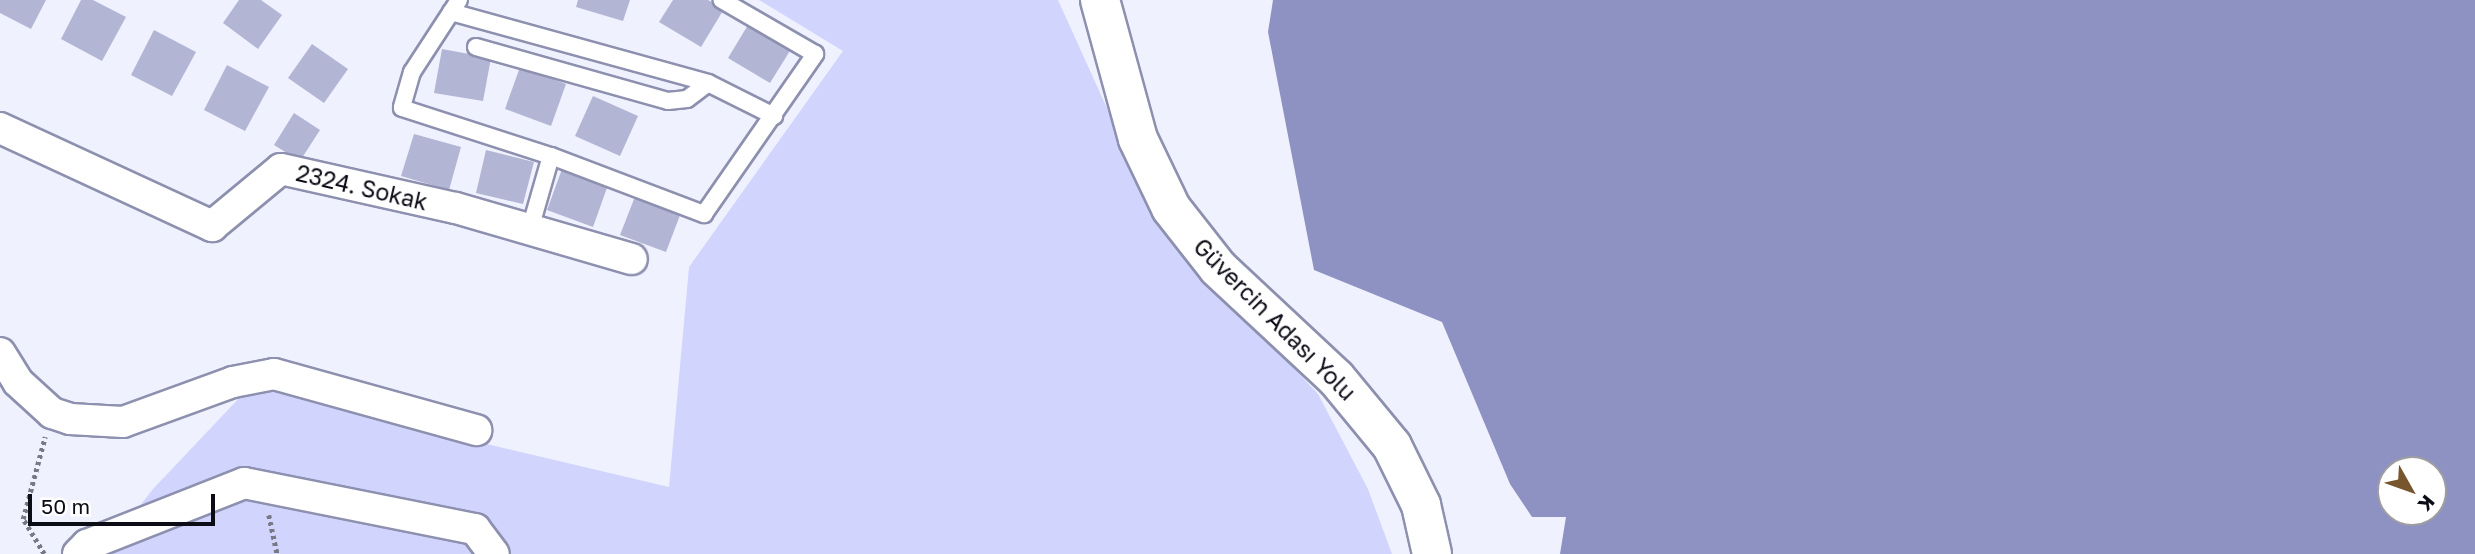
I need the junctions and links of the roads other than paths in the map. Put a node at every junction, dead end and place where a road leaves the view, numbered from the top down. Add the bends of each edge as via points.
1 (722, 0) edge
2 (1100, 0) edge
3 (455, 6) edge
4 (476, 47) dead end
5 (708, 83) junction
6 (774, 116) junction
7 (0, 128) edge
8 (551, 156) junction
9 (530, 229) junction
10 (632, 259) dead end
11 (0, 353) edge
12 (477, 430) dead end
13 (78, 554) edge
14 (494, 554) edge
15 (1432, 554) edge

1 - 6 lane via 815,54
2 - 15 main road, Güvercin Adası Yolu via 1138,139 1171,208 1218,268 1336,378 1392,446 1421,505
3 - 5 lane
3 - 8 lane via 412,72 402,108
4 - 5 lane via 668,101 687,99
5 - 6 lane
6 - 8 lane via 704,214
7 - 9 street, 2324. Sokak via 212,226 281,169
8 - 9 lane
9 - 10 street, 2324. Sokak
11 - 12 street via 18,382 52,413 70,419 123,422 233,382 274,374
13 - 14 street via 87,545 243,483 475,529

